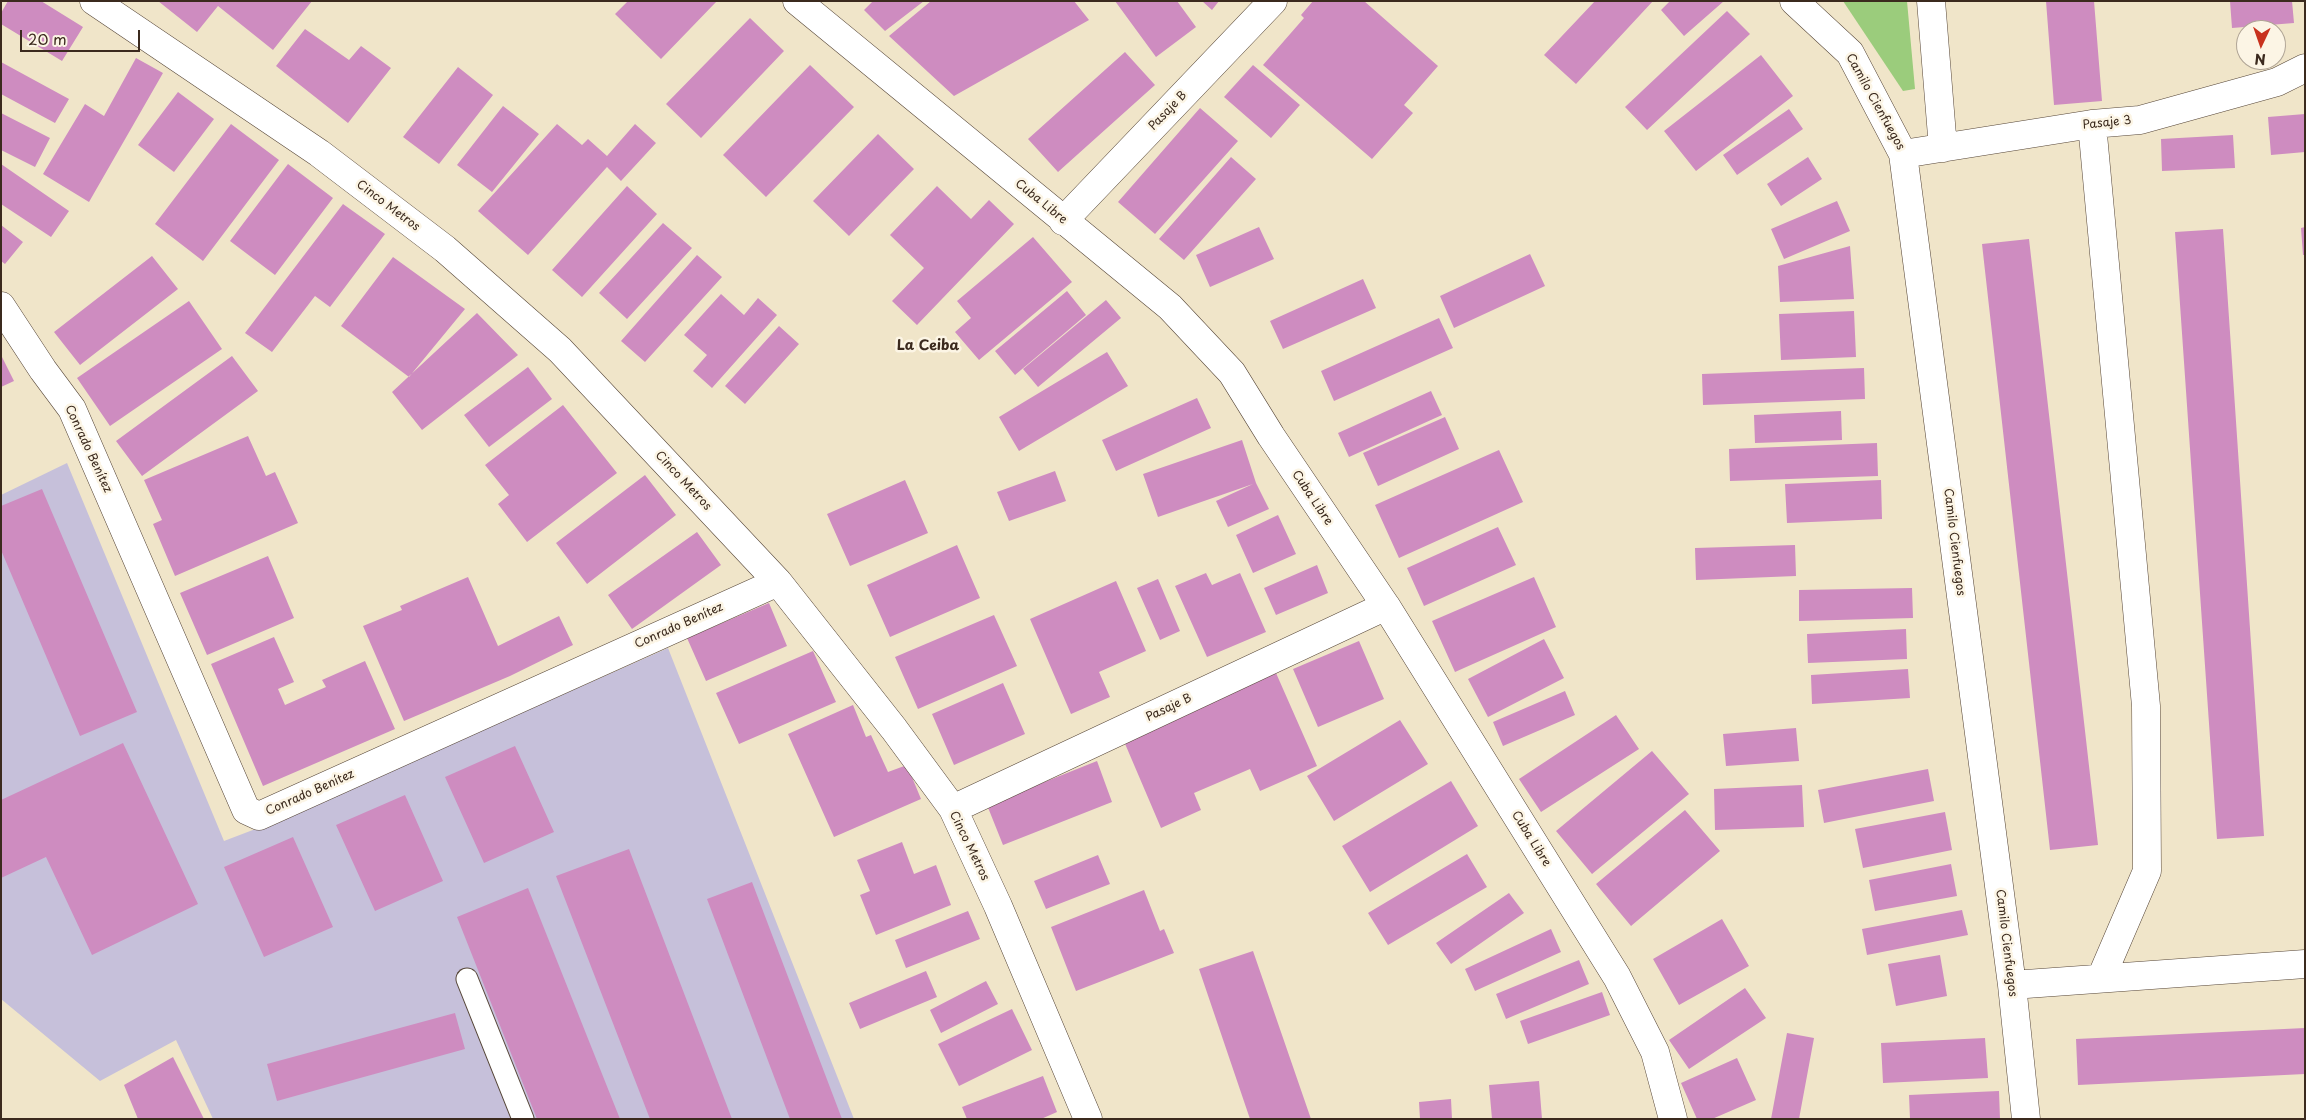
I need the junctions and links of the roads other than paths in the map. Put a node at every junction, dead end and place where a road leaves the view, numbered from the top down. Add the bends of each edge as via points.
1 (94, 1) edge
2 (797, 1) edge
3 (1273, 1) edge
4 (1794, 1) edge
5 (1931, 1) edge
6 (2305, 68) edge
7 (2092, 124) junction
8 (1943, 148) junction
9 (1903, 154) junction
10 (1064, 221) junction
11 (1, 306) edge
12 (778, 582) junction
13 (1386, 606) junction
14 (953, 809) junction
15 (2305, 964) edge
16 (2102, 978) junction
17 (467, 979) dead end
18 (2012, 985) junction
19 (524, 1119) edge
20 (1088, 1119) edge
21 (1673, 1119) edge
22 (2026, 1119) edge

1 - 12 street, Cinco Metros via 319,154 445,249 560,350
2 - 10 street, Cuba Libre
3 - 10 street, Pasaje B
4 - 9 street, Camilo Cienfuegos via 1850,53
5 - 8 street
6 - 7 street, Pasaje 3 via 2278,82 2140,120
7 - 8 street, Pasaje 3
7 - 16 street via 2146,706 2147,871
8 - 9 street, Pasaje 3
9 - 18 street, Camilo Cienfuegos
10 - 13 street, Cuba Libre via 1170,307 1232,373
11 - 12 street, Conrado Benítez via 42,370 72,409 246,810 259,816
12 - 14 street, Cinco Metros
13 - 14 street, Pasaje B
13 - 21 street, Cuba Libre via 1617,977 1655,1052
14 - 20 street, Cinco Metros via 998,906
15 - 16 street
16 - 18 street
17 - 19 lane
18 - 22 street, Camilo Cienfuegos

